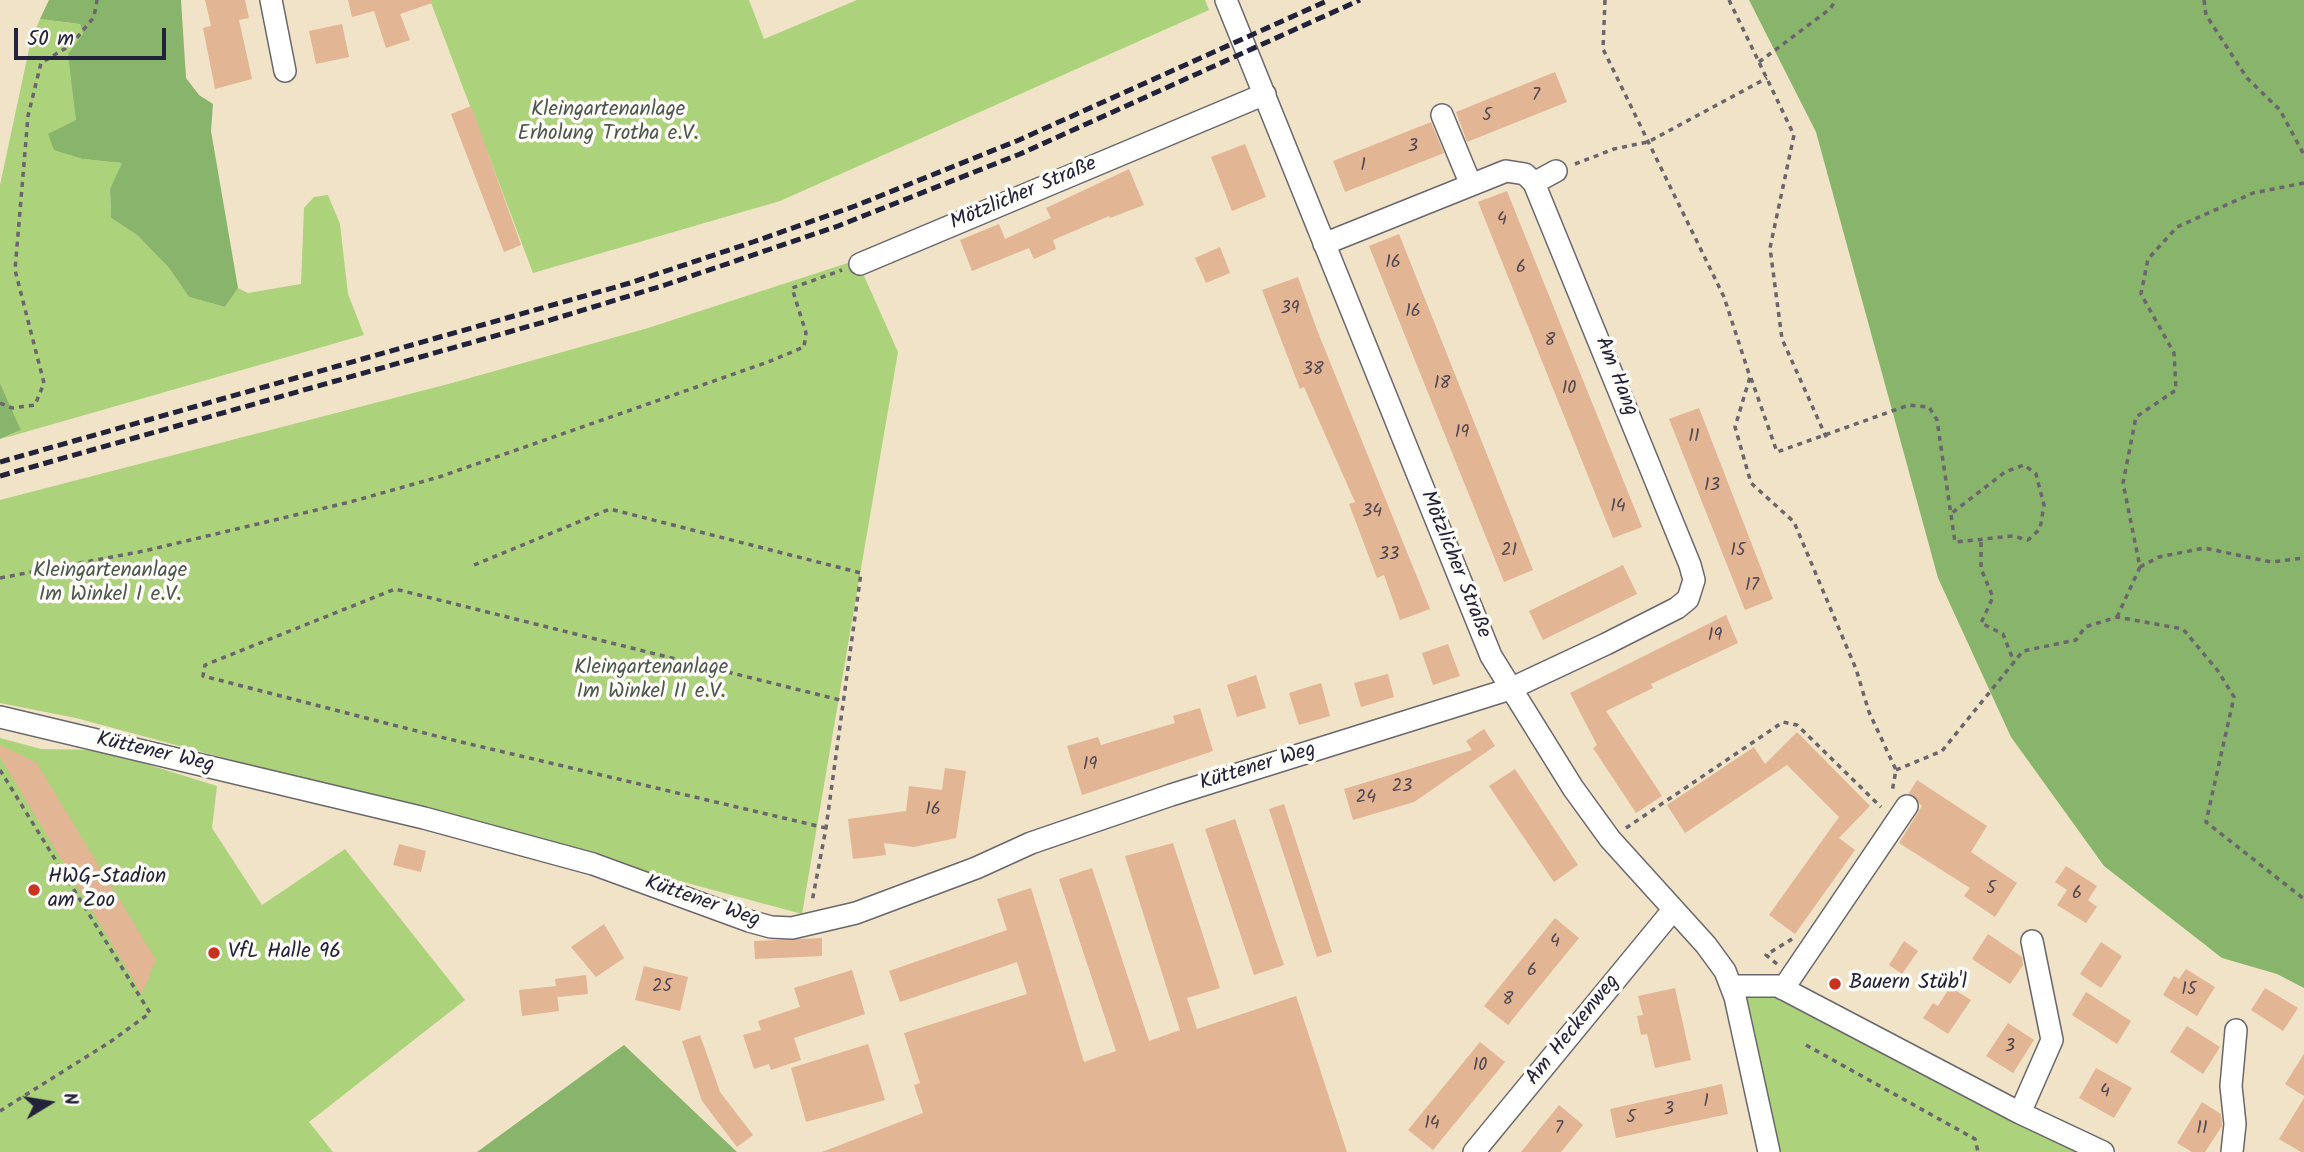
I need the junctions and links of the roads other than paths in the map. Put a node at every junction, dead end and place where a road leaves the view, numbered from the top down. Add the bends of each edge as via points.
1 (271, 0) edge
2 (1226, 0) edge
3 (285, 71) dead end
4 (1265, 94) junction
5 (1442, 115) dead end
6 (1556, 171) road end
7 (1534, 183) junction
8 (1471, 185) junction
9 (1324, 244) junction
10 (860, 264) road end
11 (1510, 689) junction
12 (0, 717) edge
13 (1899, 809) road end
14 (1673, 910) junction
15 (2032, 941) dead end
16 (1786, 982) junction
17 (1732, 986) junction
18 (2236, 1030) dead end
19 (2020, 1113) junction
20 (1474, 1152) edge
21 (1769, 1152) edge
22 (2103, 1152) edge
23 (2232, 1152) edge

1 - 3 street
2 - 4 street, Mötzlicher Straße
4 - 9 street, Mötzlicher Straße
4 - 10 street, Mötzlicher Straße
5 - 8 street
6 - 7 street
7 - 8 street via 1515,170
7 - 11 street, Am Hang via 1695,580 1688,599 1677,608
8 - 9 street
9 - 11 street, Mötzlicher Straße via 1491,656
11 - 12 street, Küttener Weg via 1171,795 1031,843 856,913 809,925 771,927 567,857 425,818
11 - 14 street, Mötzlicher Straße via 1610,839
13 - 16 street
14 - 17 street, Mötzlicher Straße via 1717,959
14 - 20 street, Am Heckenweg
15 - 19 street via 2052,1040
16 - 17 street
16 - 19 street
17 - 21 street, Mötzlicher Straße
18 - 23 street
19 - 22 street

